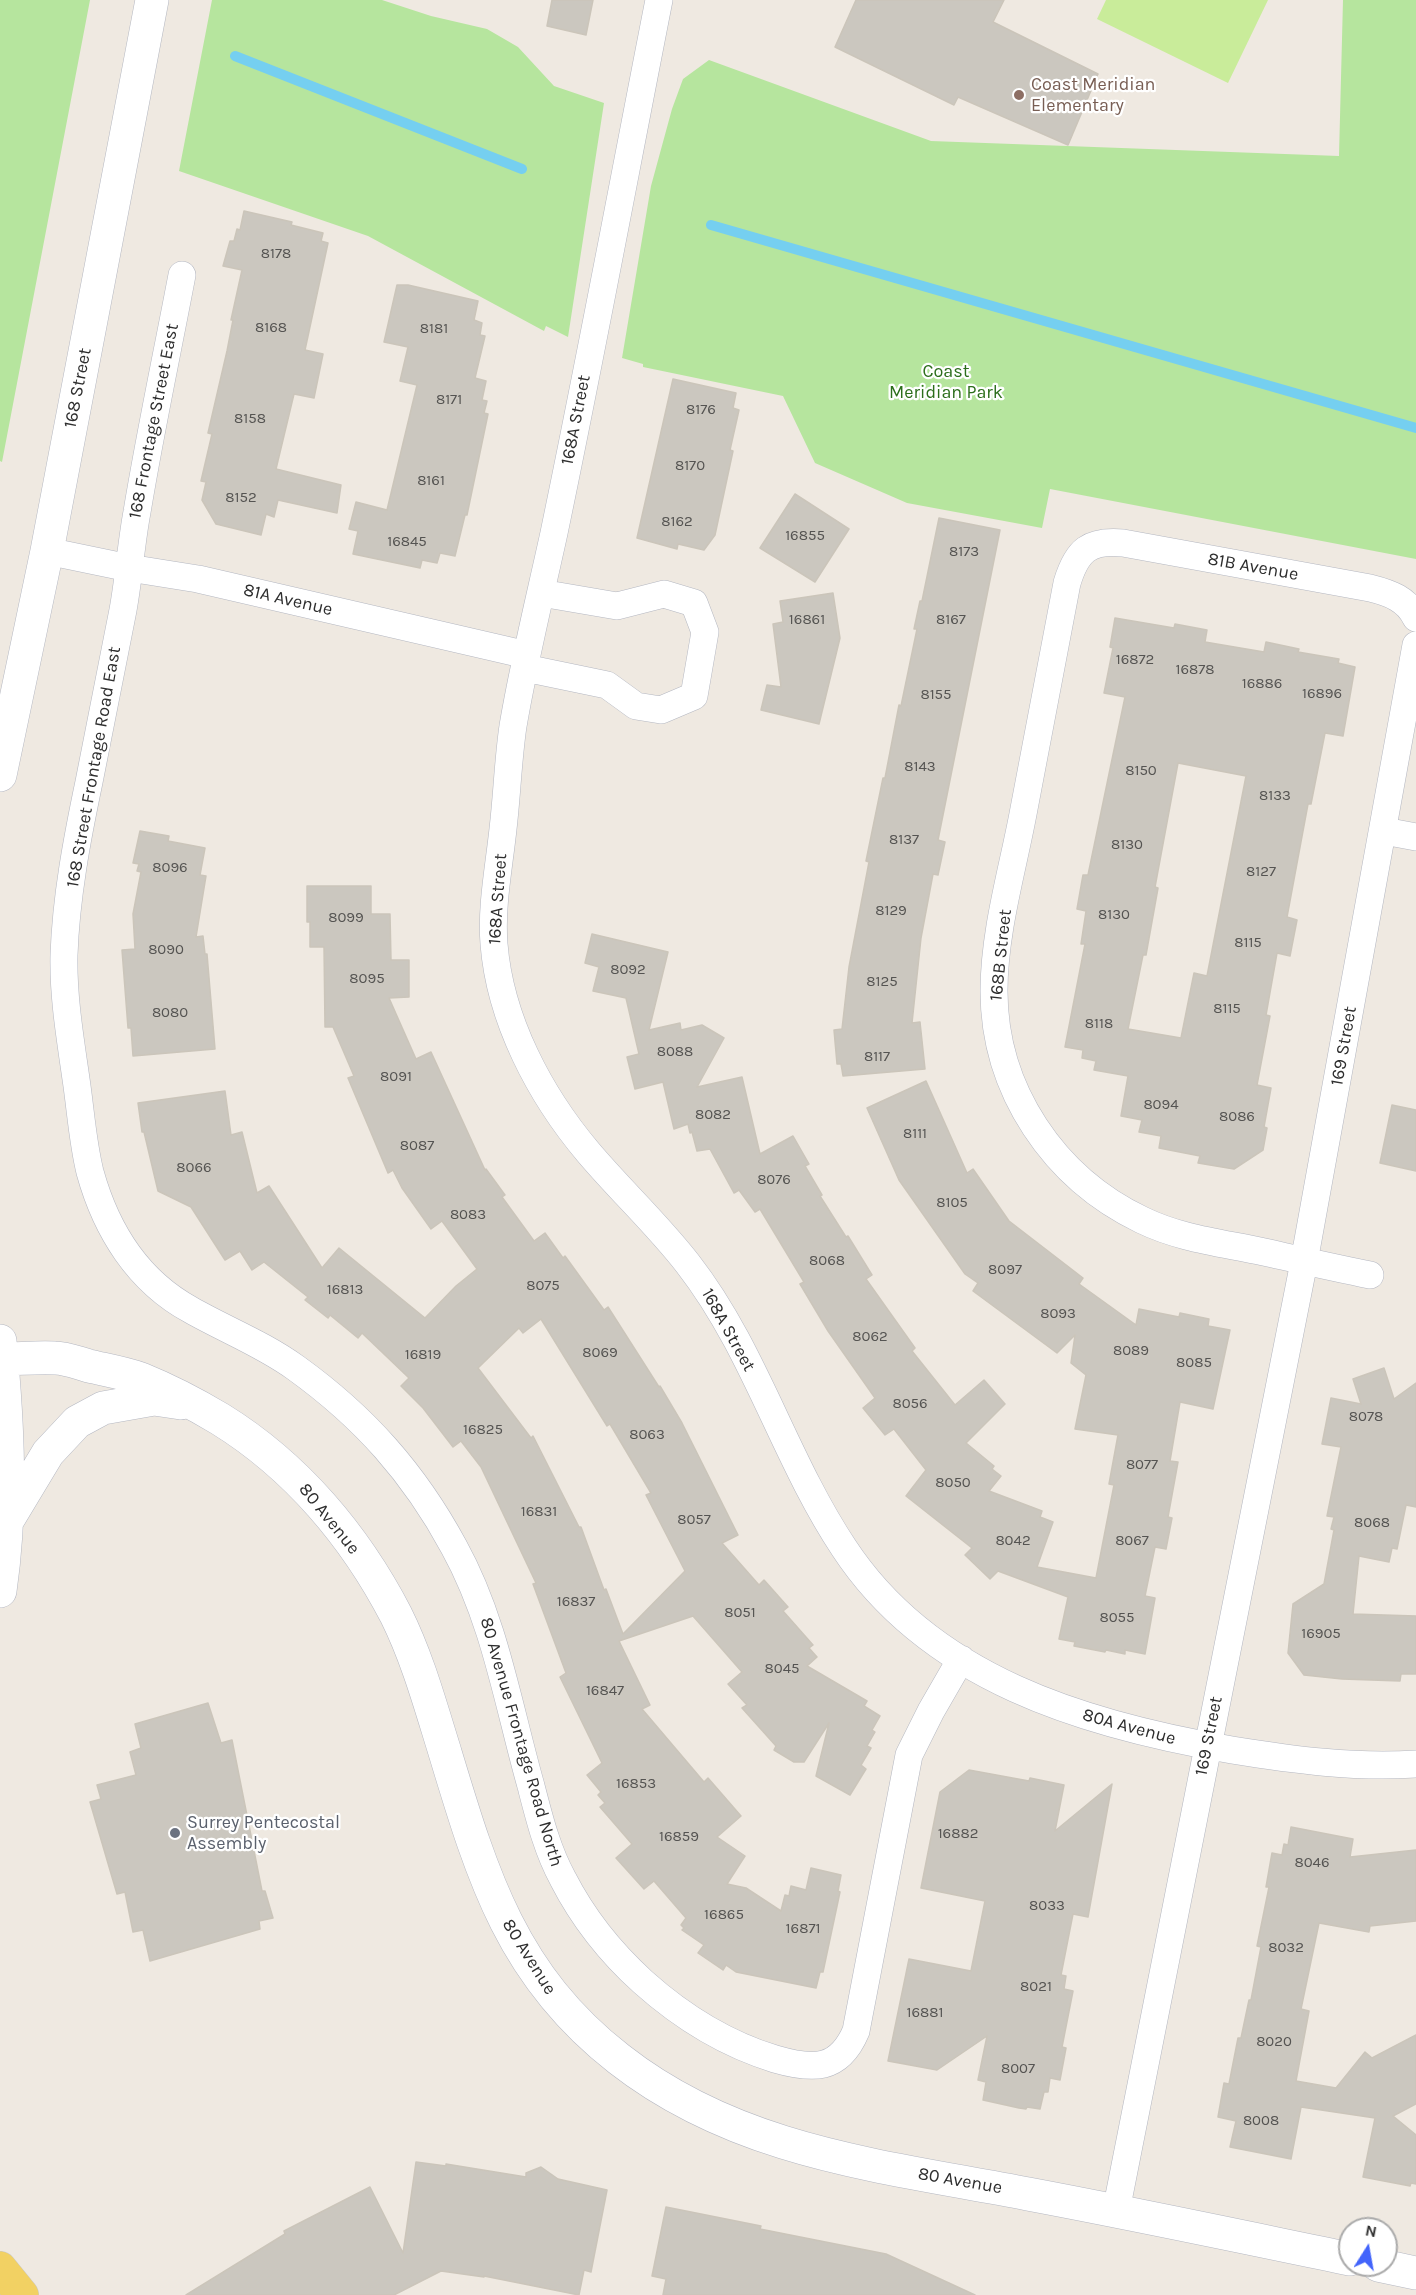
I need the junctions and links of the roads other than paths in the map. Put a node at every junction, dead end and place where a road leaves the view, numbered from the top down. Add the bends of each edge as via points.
1 (152, 0) edge
2 (659, 0) edge
3 (182, 275) dead end
4 (1088, 547) joint
5 (47, 551) junction
6 (129, 568) junction
7 (541, 593) junction
8 (1414, 615) edge
9 (1416, 645) edge
10 (526, 662) junction
11 (0, 775) edge
12 (1384, 831) junction
13 (1416, 837) edge
14 (1304, 1262) junction
15 (144, 1273) joint
16 (1370, 1275) dead end
17 (1, 1350) edge
18 (199, 1406) junction
19 (6, 1523) junction
20 (0, 1591) edge
21 (961, 1659) junction
22 (1207, 1745) junction
23 (1416, 1764) edge
24 (1116, 2211) junction
25 (1338, 2257) edge
26 (0, 2268) edge
27 (1398, 2269) edge
28 (1416, 2273) edge
29 (22, 2295) edge

1 - 5 main road, 168 Street
2 - 7 street, 168A Street
3 - 6 street, 168 Frontage Street East
4 - 8 street, 81B Avenue via 1123,543 1370,588 1393,595
4 - 14 street, 168B Street via 1075,563 1067,583 999,941 995,1004 1006,1062 1021,1102 1041,1137 1073,1175 1100,1196 1141,1220 1176,1233
5 - 6 street, 81A Avenue
5 - 11 main road, 168 Street
6 - 10 street, 81A Avenue via 198,579
6 - 15 street, 168 Street Frontage Road East via 74,855 64,958 67,1015 90,1172 112,1231
7 - 10 street, 168A Street
7 - 10 street, 81A Avenue via 617,606 664,594 694,603 705,632 694,696 661,710 636,706 607,685
9 - 12 street, 169 Street
10 - 21 street, 168A Street via 513,729 493,928 500,980 524,1051 575,1137 683,1257 708,1292 818,1503 850,1556 892,1605
12 - 13 street
12 - 14 street, 169 Street
14 - 16 street
14 - 22 street, 169 Street
15 - 21 street, 80 Avenue Frontage Road North via 180,1303 258,1344 317,1384 367,1428 411,1476 456,1550 485,1617 544,1832 561,1877 589,1922 642,1981 692,2019 743,2047 783,2061 824,2064 840,2057 851,2043 909,1755
17 - 18 main road, 80 Avenue via 59,1358 139,1379
17 - 19 main road via 7,1410
18 - 19 main road via 154,1400 103,1408 77,1422 48,1453
18 - 24 main road, 80 Avenue via 249,1437 293,1474 335,1521 370,1572 397,1617 429,1700 468,1829 497,1904 527,1962 547,1989 607,2049 666,2093 733,2126 838,2158
19 - 20 main road
21 - 22 street, 80A Avenue via 1048,1704
22 - 23 street, 80A Avenue via 1338,1765
22 - 24 street, 169 Street
24 - 25 main road, 80 Avenue
26 - 29 main road
27 - 28 main road

